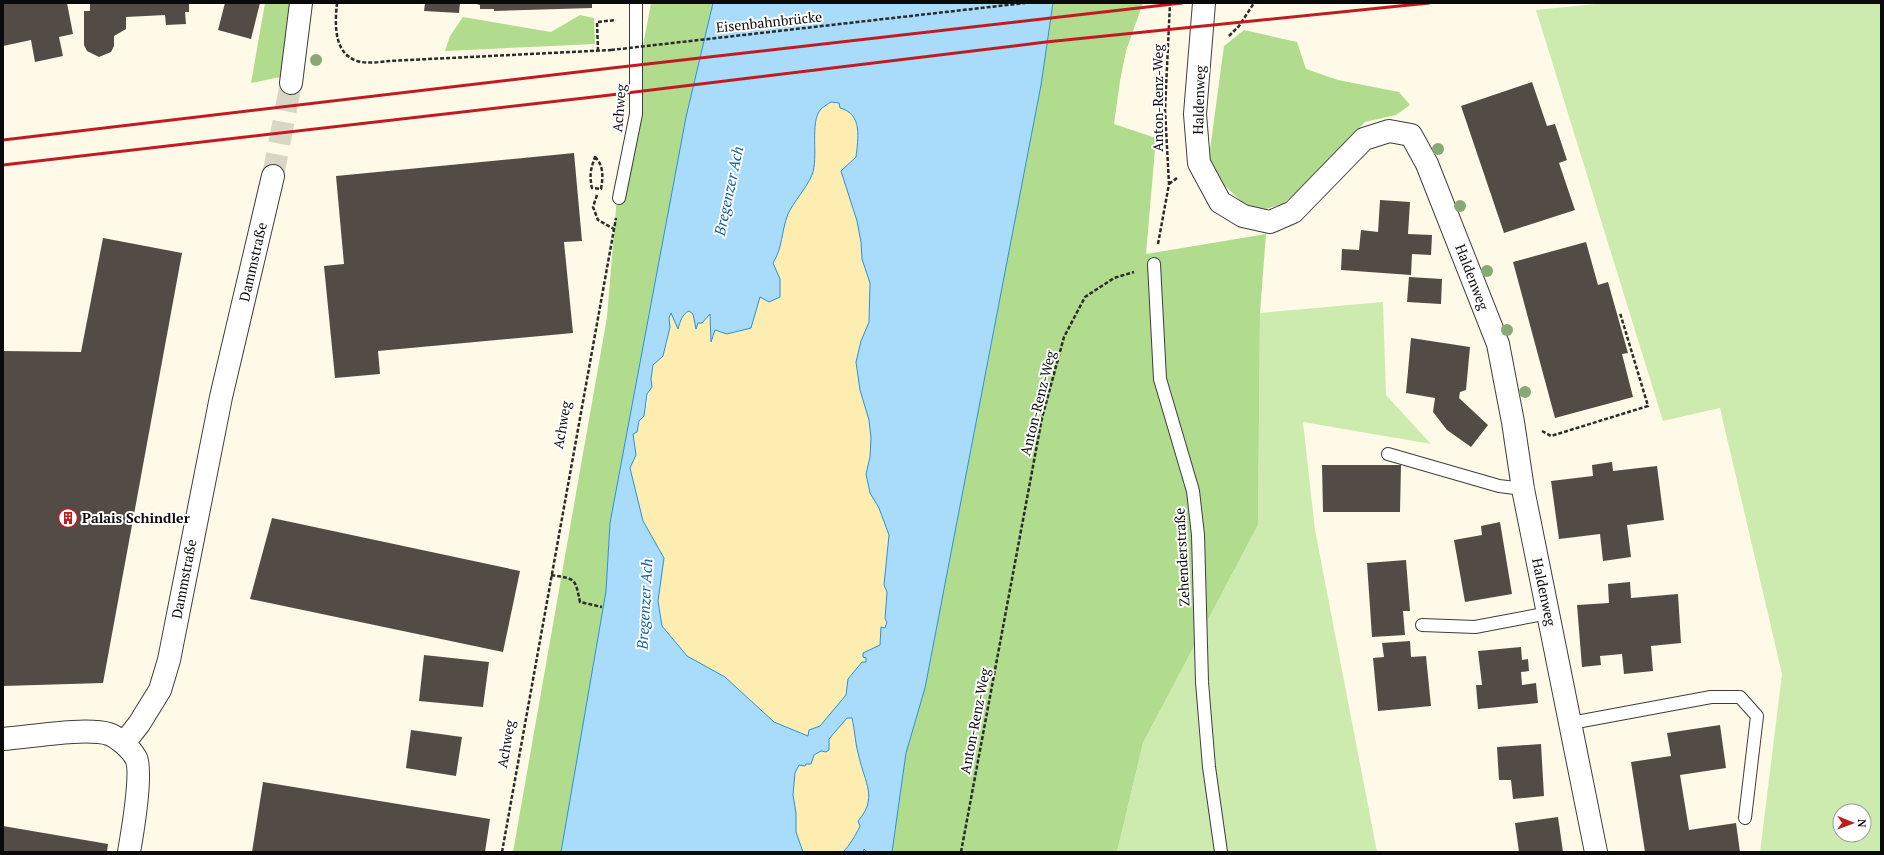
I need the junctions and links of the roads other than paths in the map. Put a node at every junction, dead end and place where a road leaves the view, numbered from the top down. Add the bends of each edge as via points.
1 (301, 3) edge
2 (636, 3) edge
3 (1204, 3) edge
4 (290, 83) tunnel mouth
5 (273, 176) tunnel mouth
6 (619, 198) road end
7 (1154, 264) road end
8 (1388, 454) dead end
9 (1523, 488) junction
10 (1549, 613) junction
11 (1422, 625) dead end
12 (1571, 723) junction
13 (3, 739) edge
14 (124, 743) junction
15 (1745, 818) dead end
16 (129, 852) edge
17 (1221, 852) edge
18 (1596, 852) edge

1 - 4 street
2 - 6 lane, Achweg via 636,114
3 - 9 street, Haldenweg via 1195,114 1199,163 1220,202 1243,216 1270,222 1294,212 1364,139 1388,131 1411,135 1427,164 1498,344
5 - 14 street, Dammstraße via 221,397 169,660 160,690
7 - 17 lane, Zehenderstraße via 1160,379 1192,491 1198,535 1202,682 1209,767
8 - 9 lane via 1499,486
9 - 10 street, Haldenweg
10 - 11 lane via 1474,627
10 - 12 street, Haldenweg
12 - 15 lane via 1711,697 1740,697 1757,716
12 - 18 street, Haldenweg
13 - 14 street via 86,732 110,734
14 - 16 street via 137,759 138,790

